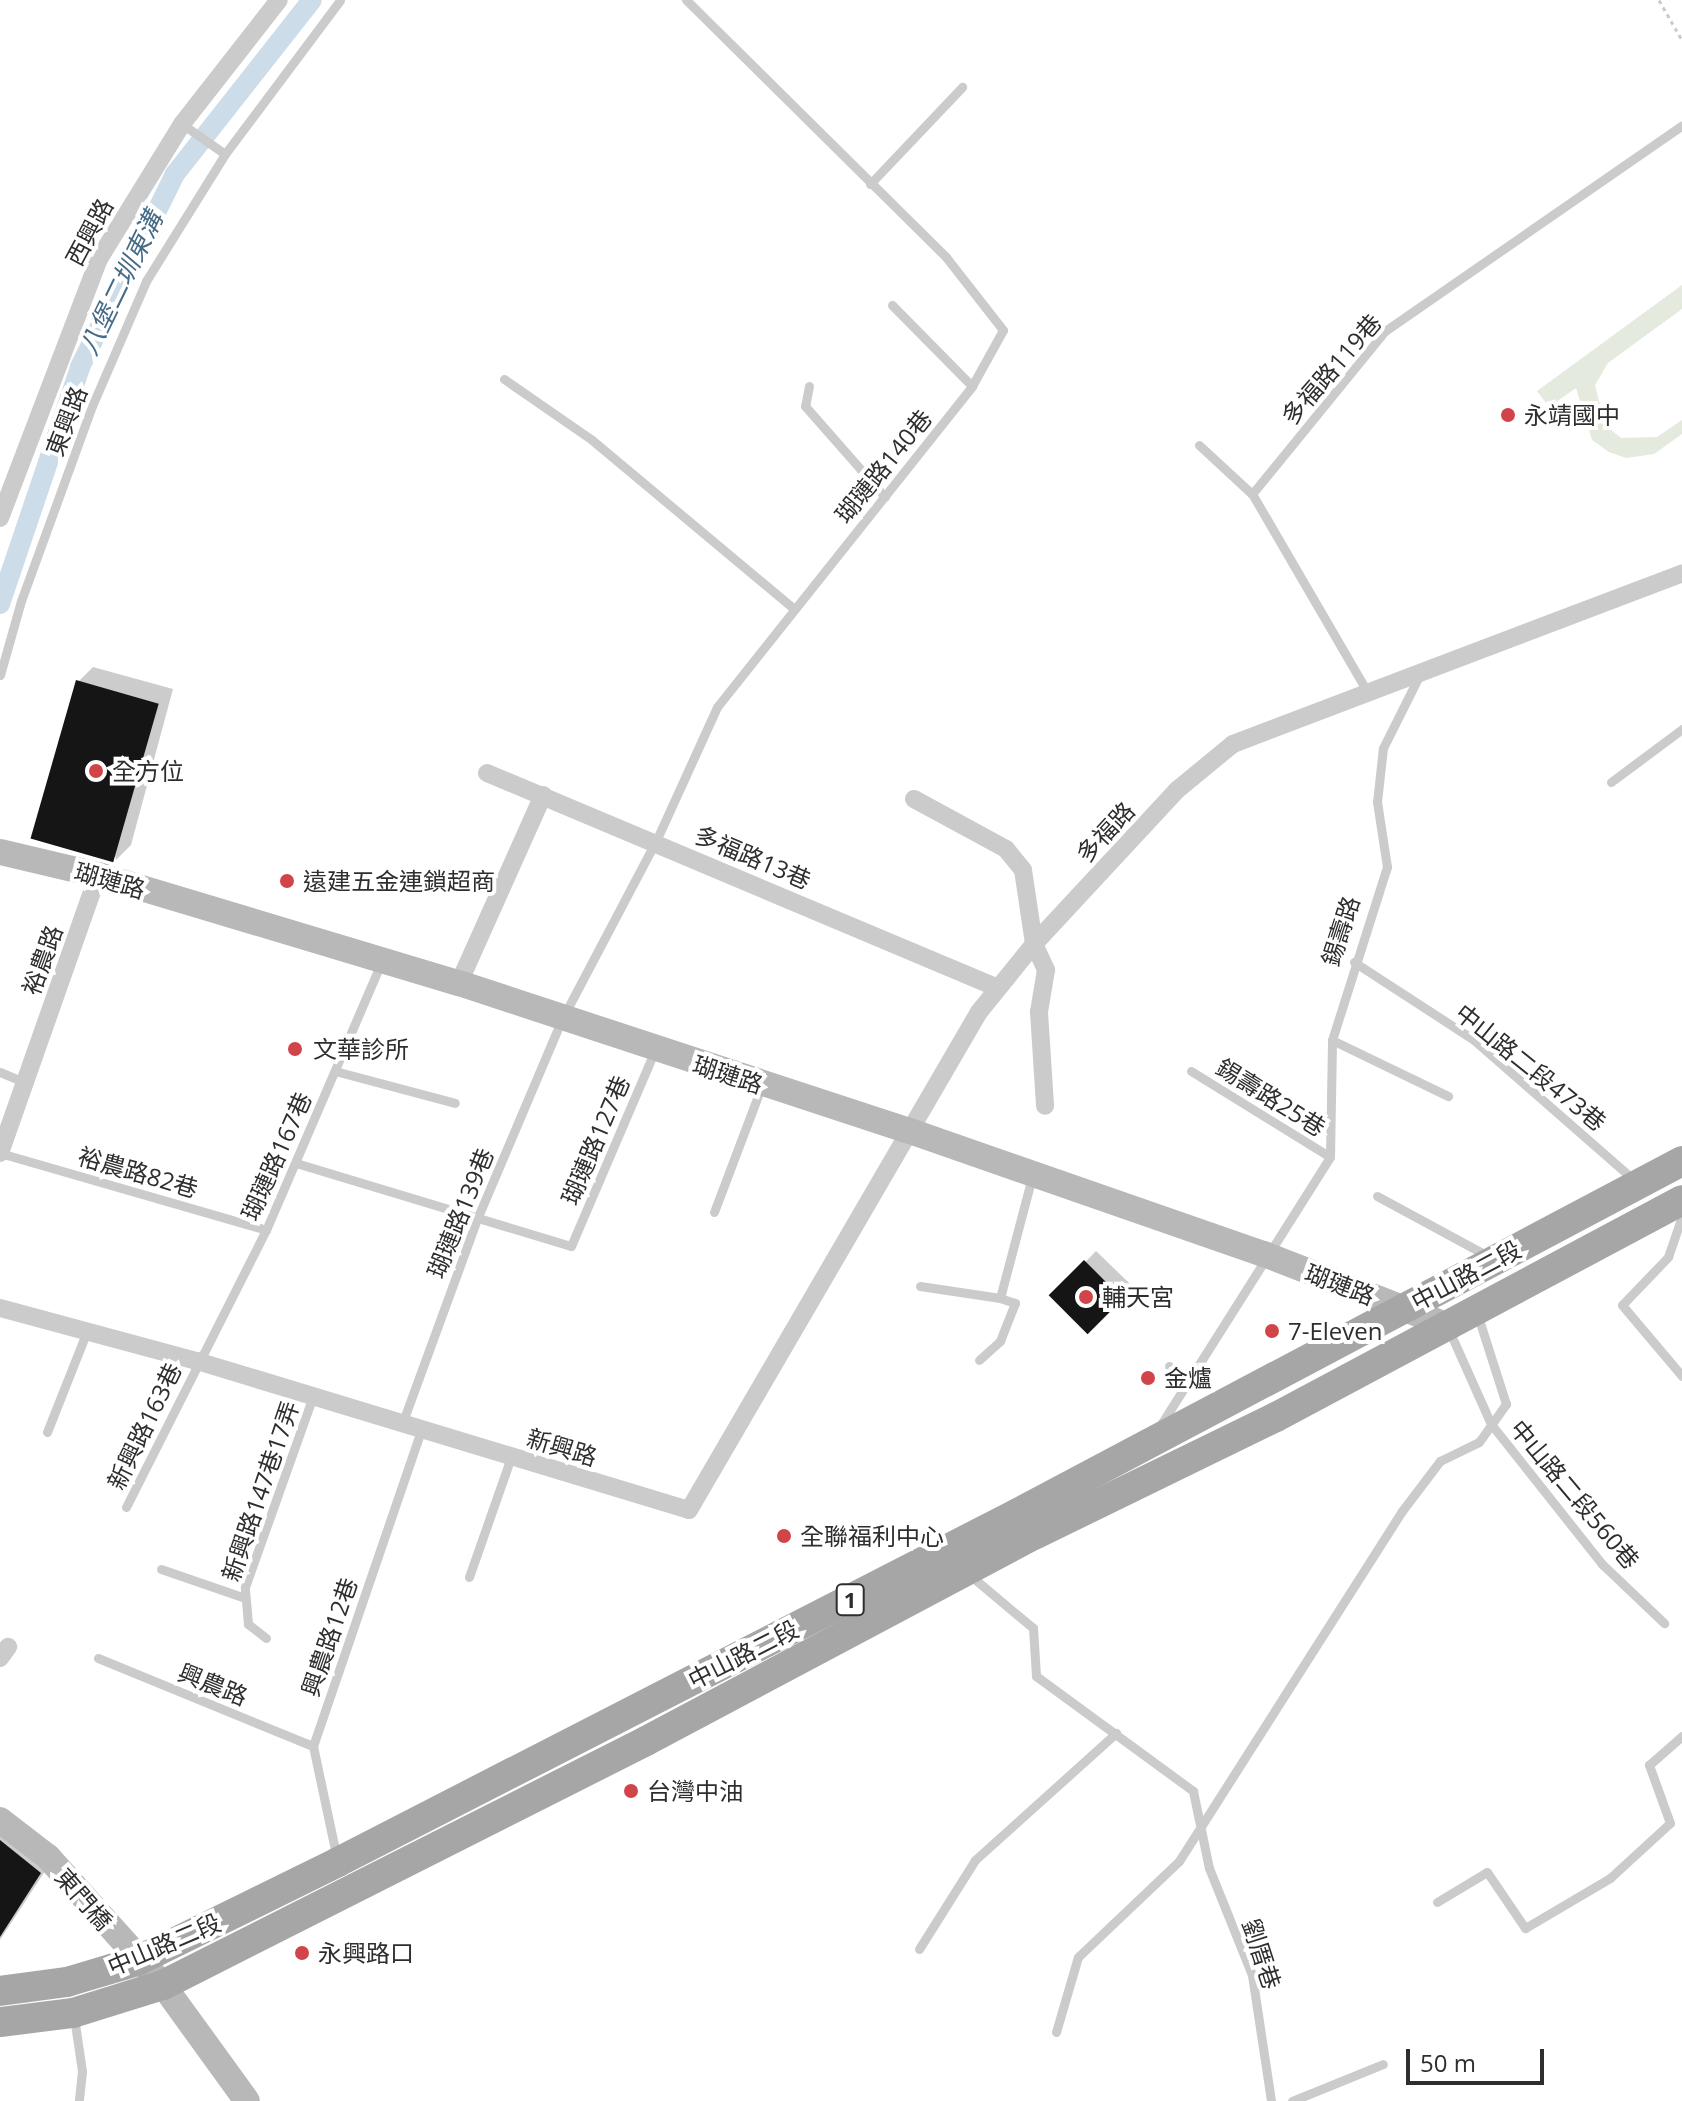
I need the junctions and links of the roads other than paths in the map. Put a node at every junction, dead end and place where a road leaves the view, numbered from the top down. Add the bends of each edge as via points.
1 (279, 0) edge
2 (340, 0) edge
3 (686, 0) edge
4 (962, 87) dead end
5 (182, 124) junction
6 (1682, 125) edge
7 (225, 154) junction
8 (870, 184) junction
9 (892, 305) dead end
10 (504, 379) dead end
11 (809, 386) dead end
12 (972, 386) junction
13 (1199, 445) dead end
14 (1252, 494) junction
15 (885, 497) junction
16 (0, 518) edge
17 (1682, 573) edge
18 (793, 608) junction
19 (1422, 671) junction
20 (0, 675) edge
21 (1368, 693) junction
22 (1682, 729) edge
23 (487, 773) dead end
24 (1611, 782) dead end
25 (543, 795) junction
26 (914, 799) dead end
27 (656, 841) junction
28 (0, 852) edge
29 (98, 875) junction
30 (1034, 944) junction
31 (1354, 962) junction
32 (381, 963) junction
33 (459, 983) junction
34 (998, 988) junction
35 (562, 1019) junction
36 (1332, 1040) junction
37 (655, 1050) junction
38 (335, 1071) junction
39 (1191, 1071) dead end
40 (0, 1072) edge
41 (24, 1082) junction
42 (762, 1085) junction
43 (1448, 1096) dead end
44 (455, 1103) dead end
45 (1045, 1106) dead end
46 (907, 1130) junction
47 (0, 1153) edge
48 (1330, 1157) junction
49 (1682, 1161) edge
50 (296, 1163) junction
51 (1033, 1174) junction
52 (1638, 1183) junction
53 (1377, 1196) dead end
54 (1682, 1200) edge
55 (714, 1212) dead end
56 (1682, 1216) edge
57 (477, 1219) junction
58 (266, 1230) junction
59 (1264, 1254) junction
60 (1495, 1259) junction
61 (920, 1286) dead end
62 (1000, 1298) junction
63 (0, 1308) edge
64 (1403, 1309) junction
65 (1476, 1310) junction
66 (1446, 1325) junction
67 (87, 1331) junction
68 (979, 1360) dead end
69 (197, 1361) junction
70 (1169, 1366) dead end
71 (1682, 1376) edge
72 (1189, 1379) junction
73 (313, 1396) junction
74 (402, 1424) junction
75 (1491, 1424) junction
76 (421, 1430) junction
77 (47, 1432) dead end
78 (1150, 1442) junction
79 (511, 1457) junction
80 (126, 1507) dead end
81 (960, 1558) junction
82 (161, 1569) dead end
83 (469, 1577) dead end
84 (245, 1598) junction
85 (1664, 1623) dead end
86 (266, 1638) dead end
87 (98, 1658) dead end
88 (1116, 1733) junction
89 (1682, 1736) edge
90 (313, 1746) junction
91 (0, 1820) edge
92 (1198, 1824) junction
93 (338, 1862) junction
94 (1437, 1902) dead end
95 (919, 1949) dead end
96 (137, 1961) junction
97 (163, 1985) junction
98 (0, 1991) edge
99 (73, 2013) junction
100 (0, 2022) edge
101 (1056, 2032) dead end
102 (1383, 2064) dead end
103 (79, 2101) edge
104 (247, 2101) edge
105 (1271, 2101) edge
106 (1292, 2101) edge

1 - 5 street, 西興路
2 - 7 lane, 東興路
3 - 8 lane, 瑚璉路140巷
4 - 8 lane
5 - 7 lane
5 - 16 street, 西興路 via 99,259
6 - 14 lane, 多福路119巷 via 1385,331
7 - 20 lane, 東興路 via 146,281 92,406 21,601
8 - 12 lane, 瑚璉路140巷 via 946,257 1003,330
9 - 12 lane
10 - 18 lane via 592,440
11 - 15 lane via 805,406
12 - 15 lane, 瑚璉路140巷
13 - 14 lane
14 - 21 lane
15 - 18 lane, 瑚璉路140巷
17 - 19 street
18 - 27 lane, 瑚璉路140巷 via 717,707
19 - 21 street, 多福路
19 - 31 lane, 錫壽路 via 1383,748 1377,802 1387,867
21 - 30 street, 多福路 via 1233,744 1177,790
22 - 24 lane
23 - 25 street, 多福路13巷
25 - 27 street, 多福路13巷
25 - 33 street
26 - 30 street via 1006,849 1023,870
27 - 34 street, 多福路13巷
27 - 35 lane, 瑚璉路140巷
28 - 29 street, 瑚璉路
29 - 32 street, 瑚璉路
29 - 41 street, 裕農路
30 - 34 street, 多福路
30 - 45 street via 1046,970 1039,1012
31 - 36 lane, 錫壽路
31 - 52 lane, 中山路二段473巷 via 1474,1040
32 - 33 street, 瑚璉路
32 - 38 lane, 瑚璉路167巷
33 - 35 street, 瑚璉路
34 - 46 street, 多福路
35 - 37 street, 瑚璉路
35 - 57 lane, 瑚璉路139巷
36 - 43 lane
36 - 48 lane, 錫壽路
37 - 42 street, 瑚璉路
37 - 57 lane, 瑚璉路127巷 via 571,1246
38 - 44 lane
38 - 50 lane, 瑚璉路167巷
39 - 48 lane, 錫壽路25巷
40 - 41 lane
41 - 47 street, 裕農路
42 - 46 street, 瑚璉路
42 - 55 lane
46 - 51 street, 瑚璉路
46 - 79 street, 新興路 via 689,1510
47 - 58 lane, 裕農路82巷
48 - 59 lane
49 - 52 main road, 中山路二段 / 1
50 - 57 lane
50 - 58 lane, 瑚璉路167巷
51 - 59 street, 瑚璉路
51 - 62 lane
52 - 60 main road, 中山路二段 / 1
53 - 60 lane
54 - 65 main road, 中山路二段 / 1
56 - 71 lane via 1668,1257 1622,1305
57 - 74 lane, 瑚璉路139巷
58 - 69 lane, 瑚璉路167巷
59 - 64 street, 瑚璉路
59 - 72 lane
60 - 64 main road, 中山路二段 / 1
61 - 62 lane
62 - 68 lane via 1015,1303 1000,1341
63 - 67 street, 新興路
64 - 66 street, 瑚璉路
64 - 78 main road, 中山路二段 / 1
65 - 66 main road, 中山路二段 / 1
65 - 75 lane, 中山路二段560巷 via 1506,1404
66 - 75 lane, 中山路二段560巷
66 - 81 main road, 中山路二段 / 1 via 1276,1417
67 - 69 street, 新興路
67 - 77 lane
69 - 73 street, 新興路
69 - 80 lane, 新興路163巷
70 - 72 lane
72 - 78 lane
73 - 74 street, 新興路
73 - 84 lane, 新興路147巷17弄
74 - 76 street, 新興路
75 - 85 lane, 中山路二段560巷 via 1602,1564
75 - 92 lane, 中山路二段560巷 via 1479,1442 1440,1461 1402,1511
76 - 79 street, 新興路
76 - 90 lane, 興農路12巷
78 - 81 main road, 中山路二段 / 1
79 - 83 lane
81 - 88 lane, 劉厝巷 via 1033,1628 1036,1676
81 - 93 main road, 中山路二段 / 1
81 - 97 main road, 中山路二段 / 1 via 646,1741
82 - 84 lane, 新興路147巷17弄
84 - 86 lane, 新興路147巷17弄 via 248,1624
87 - 90 lane, 興農路
88 - 92 lane, 劉厝巷 via 1193,1791
88 - 95 lane via 975,1860
89 - 94 lane via 1649,1765 1670,1823 1610,1878 1525,1928 1487,1872
90 - 93 lane
91 - 96 street, 東門橋 via 48,1857
92 - 101 lane via 1179,1861 1078,1957
92 - 105 lane, 劉厝巷 via 1209,1868 1252,1975
93 - 96 main road, 中山路二段 / 1
96 - 97 street, 東門橋
96 - 98 main road, 中山路二段 / 1 via 67,1982
97 - 99 main road, 中山路二段 / 1
97 - 104 street, 東門橋
99 - 100 main road, 中山路二段 / 1
99 - 103 lane via 82,2071
102 - 106 lane

